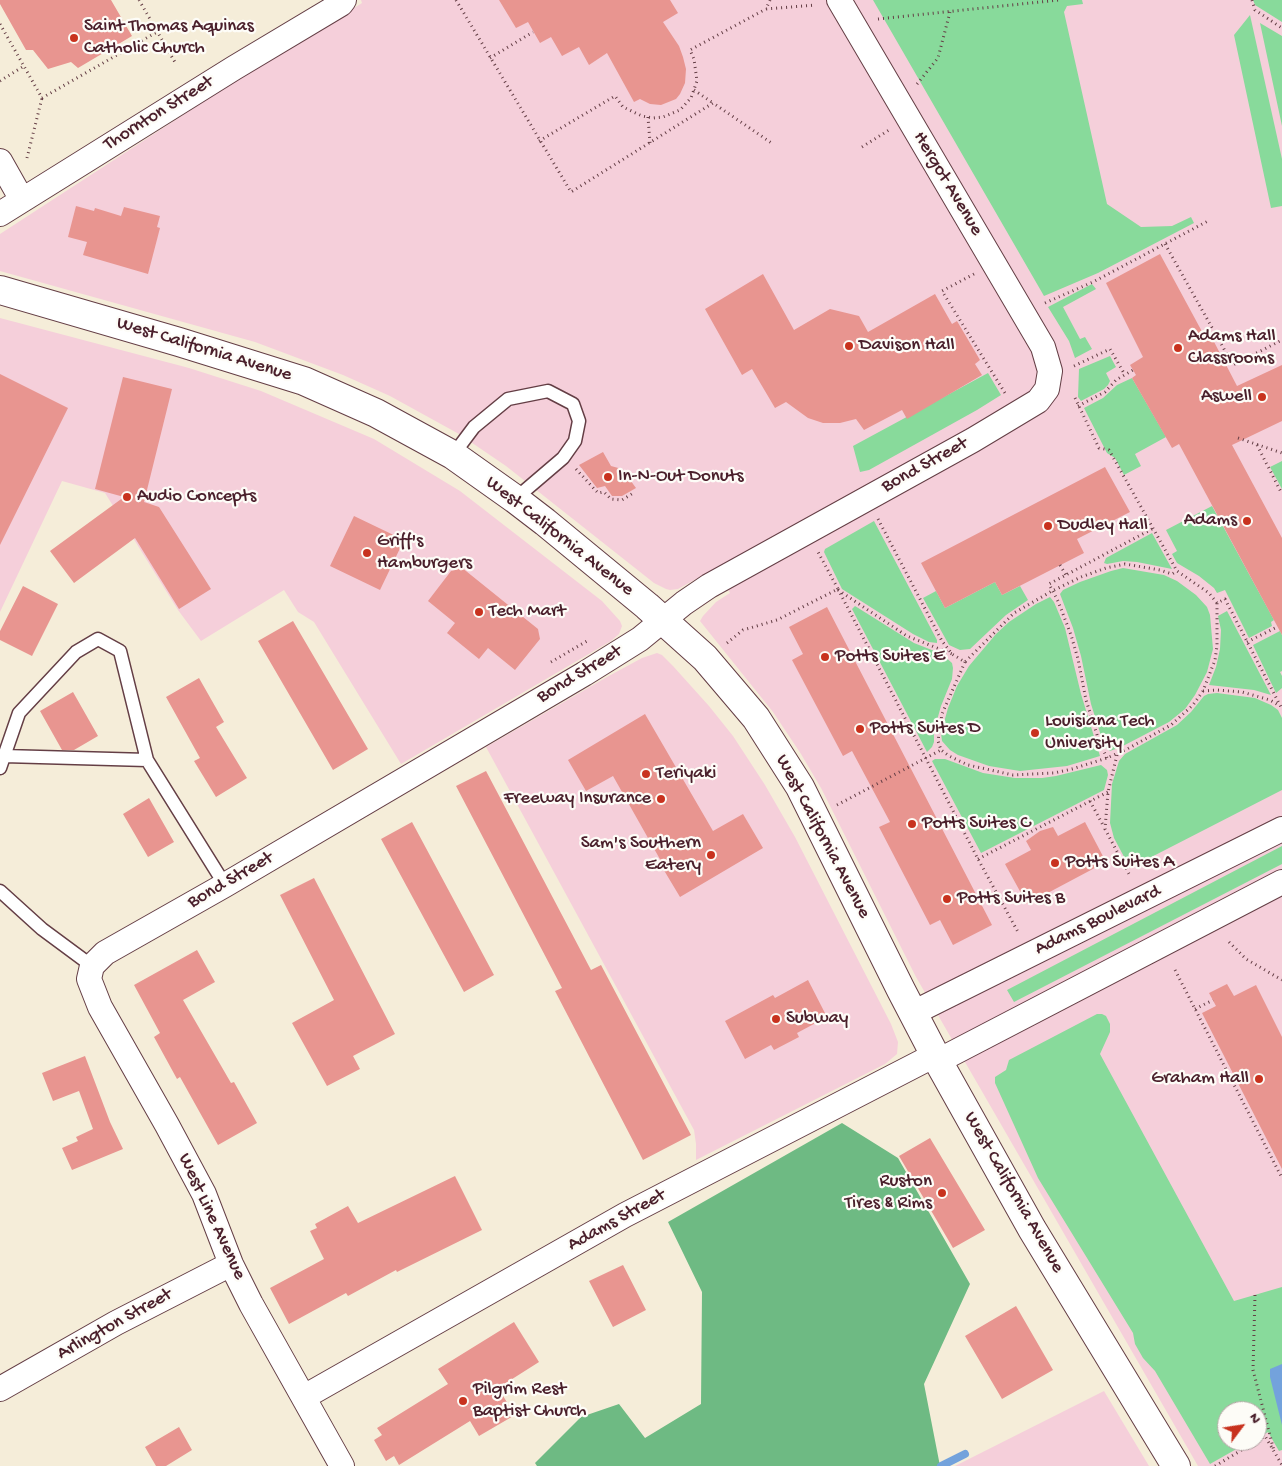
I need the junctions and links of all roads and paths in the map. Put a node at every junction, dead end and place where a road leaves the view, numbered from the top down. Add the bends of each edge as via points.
1 (139, 0) edge
2 (344, 0) edge
3 (456, 0) edge
4 (770, 0) edge
5 (1059, 0) edge
6 (1252, 0) edge
7 (829, 2) edge
8 (766, 9) junction
9 (950, 12) junction
10 (878, 18) dead end
11 (0, 24) edge
12 (1282, 28) edge
13 (157, 32) junction
14 (533, 32) dead end
15 (490, 58) junction
16 (176, 64) dead end
17 (24, 66) junction
18 (0, 81) edge
19 (916, 84) dead end
20 (694, 90) junction
21 (42, 98) junction
22 (713, 103) junction
23 (648, 117) junction
24 (892, 128) dead end
25 (539, 141) junction
26 (650, 143) junction
27 (773, 144) dead end
28 (862, 147) dead end
29 (0, 161) edge
30 (26, 163) dead end
31 (22, 200) junction
32 (0, 214) edge
33 (1208, 221) dead end
34 (1165, 244) junction
35 (979, 271) dead end
36 (0, 290) edge
37 (1044, 304) dead end
38 (1282, 340) edge
39 (1074, 366) dead end
40 (1133, 370) dead end
41 (1050, 371) joint
42 (1125, 375) junction
43 (1007, 396) dead end
44 (1075, 398) dead end
45 (1078, 406) junction
46 (1238, 438) dead end
47 (1257, 445) junction
48 (1282, 453) edge
49 (453, 455) junction
50 (569, 474) dead end
51 (635, 492) dead end
52 (1282, 494) edge
53 (515, 499) junction
54 (876, 516) dead end
55 (1152, 529) junction
56 (816, 550) dead end
57 (1060, 565) dead end
58 (1177, 571) junction
59 (1066, 575) junction
60 (838, 589) junction
61 (1052, 591) junction
62 (1216, 603) junction
63 (664, 620) junction
64 (1278, 627) dead end
65 (1247, 642) junction
66 (724, 645) dead end
67 (952, 654) junction
68 (965, 662) junction
69 (1203, 692) junction
70 (1282, 708) edge
71 (941, 750) junction
72 (1117, 754) junction
73 (926, 758) junction
74 (1107, 758) junction
75 (147, 760) junction
76 (2, 762) edge
77 (1108, 792) junction
78 (1090, 801) junction
79 (836, 806) dead end
80 (1105, 829) junction
81 (1282, 829) edge
82 (978, 859) junction
83 (1128, 874) dead end
84 (1282, 882) edge
85 (225, 886) junction
86 (0, 891) edge
87 (1018, 932) dead end
88 (1229, 942) dead end
89 (92, 966) junction
90 (1175, 970) dead end
91 (1282, 980) edge
92 (1213, 1000) dead end
93 (1194, 1009) junction
94 (913, 1013) junction
95 (936, 1058) junction
96 (1282, 1178) edge
97 (231, 1264) junction
98 (1255, 1295) dead end
99 (0, 1389) edge
100 (304, 1397) junction
101 (1274, 1451) junction
102 (1282, 1465) edge
103 (342, 1466) edge
104 (1176, 1466) edge
105 (1215, 1466) edge

1 - 13 path
2 - 31 street, Thornton Street
3 - 15 path
4 - 8 path
5 - 9 path
6 - 12 path via 1255,10
7 - 8 path
7 - 41 street, Hergot Avenue via 1044,347
8 - 20 path via 690,50 696,69
9 - 10 path
9 - 19 path via 938,58
11 - 17 path
13 - 16 path
13 - 21 path
14 - 15 path
15 - 25 path
17 - 18 path
17 - 21 path
20 - 22 path
20 - 23 path via 680,110
21 - 30 path
22 - 26 path
22 - 27 path
23 - 25 path via 623,107 615,96
23 - 26 path
24 - 28 path
25 - 26 path via 571,192
29 - 31 street
31 - 32 street, Thornton Street
33 - 34 path
34 - 37 path
34 - 38 path via 1233,365
35 - 43 path via 942,291
36 - 49 main road, West California Avenue via 304,381 376,413
39 - 42 path via 1110,349
40 - 42 path
41 - 63 street, Bond Street via 1047,389 1038,401 974,440 709,586
42 - 45 path via 1105,392
44 - 45 path
45 - 55 path via 1100,448 1109,450
46 - 47 path
47 - 48 path
47 - 52 path
49 - 53 main road, West California Avenue
49 - 53 lane via 474,427 508,399 548,391 573,404 579,421 575,441 563,458
50 - 51 path via 576,469 598,492 604,492 611,500 622,500
53 - 63 main road, West California Avenue
54 - 67 path
55 - 58 path
55 - 59 path
56 - 60 path
57 - 59 path
58 - 61 path via 1172,574 1134,566 1116,566
58 - 62 path via 1209,593
59 - 61 path via 1049,584
60 - 66 path via 778,620 743,630
60 - 67 path via 907,636
60 - 73 path
61 - 68 path via 1014,613
61 - 74 path via 1071,636 1086,700
62 - 65 path via 1224,599
62 - 69 path via 1215,660
63 - 85 street, Bond Street via 584,674
63 - 94 main road, West California Avenue via 705,658 756,718 800,786
64 - 65 path
65 - 70 path
67 - 68 path
68 - 71 path via 942,714 938,741
69 - 70 path via 1242,692 1270,700
69 - 72 path via 1171,725
71 - 73 path
71 - 74 path via 968,764 1013,774 1054,773
72 - 74 path
72 - 77 path
73 - 79 path
73 - 82 path
75 - 76 lane
75 - 76 lane via 120,651 98,639 76,652 19,714
75 - 85 lane
77 - 78 path
77 - 80 path
78 - 80 path
78 - 82 path
80 - 83 path
81 - 94 street, Adams Boulevard
82 - 87 path
84 - 95 street
85 - 89 street, Bond Street via 104,953
86 - 89 lane via 42,929
88 - 91 path via 1246,958
89 - 97 street, West Line Avenue via 89,979 100,1007 204,1194
90 - 93 path
92 - 93 path
93 - 96 path
94 - 95 main road, West California Avenue
95 - 100 street, Adams Street via 625,1215
95 - 104 main road, West California Avenue via 1032,1229
97 - 99 street, Arlington Street via 116,1323
97 - 100 street, West Line Avenue
98 - 101 path via 1254,1370
100 - 103 street, West Line Avenue
101 - 102 path
101 - 105 path via 1265,1436

